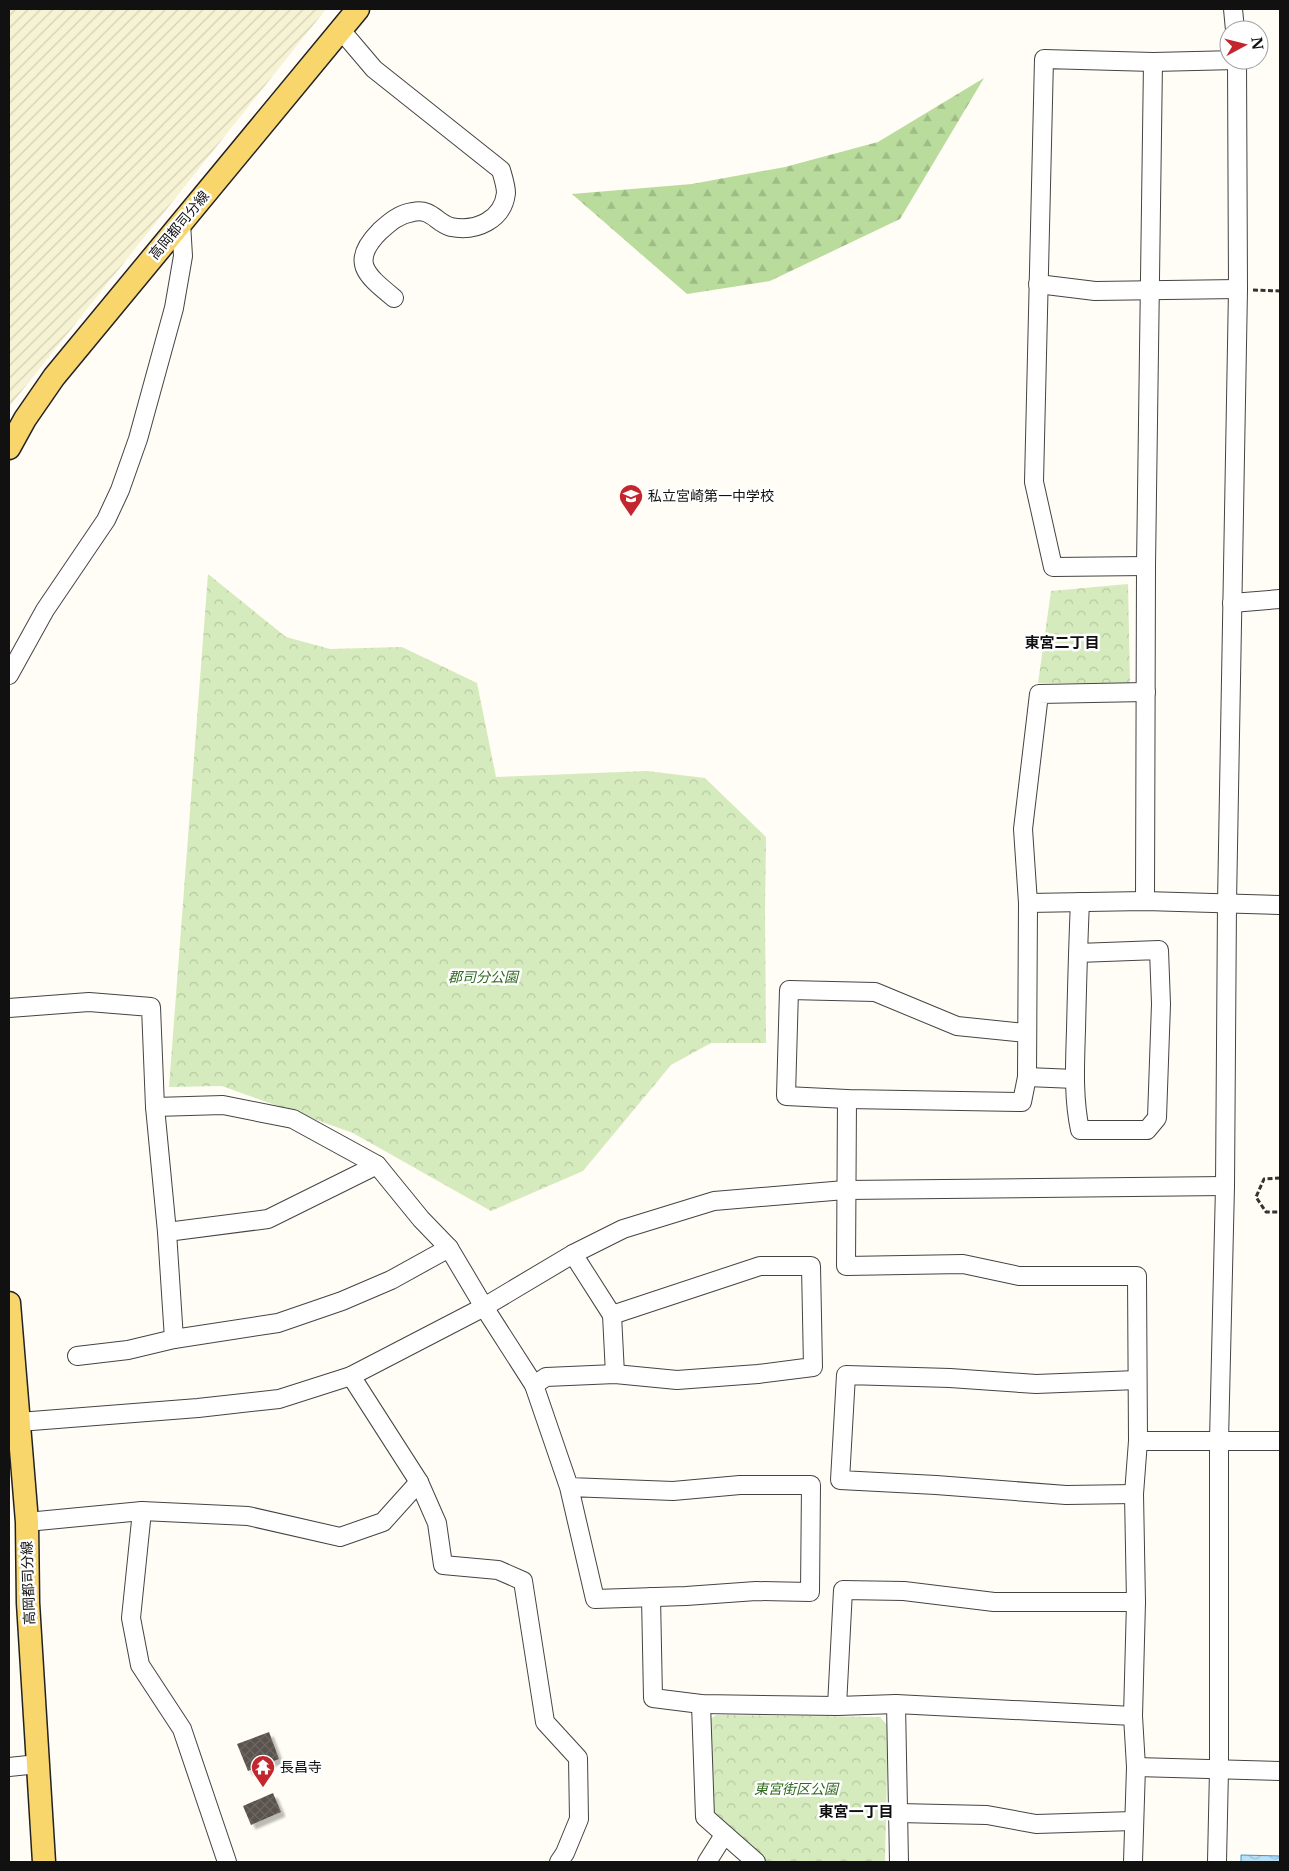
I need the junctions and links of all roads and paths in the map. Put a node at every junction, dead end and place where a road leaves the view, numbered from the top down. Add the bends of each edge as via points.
1 (358, 9) edge
2 (340, 29) junction
3 (1219, 60) edge
4 (1153, 62) junction
5 (1237, 70) edge
6 (181, 223) junction
7 (1038, 284) junction
8 (1151, 290) junction
9 (1238, 290) junction
10 (1280, 291) edge
11 (394, 298) dead end
12 (9, 448) edge
13 (1146, 566) junction
14 (1280, 599) edge
15 (1232, 603) junction
16 (9, 675) edge
17 (1146, 692) junction
18 (1145, 900) junction
19 (1080, 902) junction
20 (1028, 903) junction
21 (1227, 903) junction
22 (1280, 905) edge
23 (1078, 953) junction
24 (9, 1008) edge
25 (1026, 1033) junction
26 (1027, 1077) junction
27 (1075, 1079) junction
28 (847, 1099) junction
29 (155, 1106) junction
30 (377, 1165) junction
31 (1280, 1178) edge
32 (1225, 1186) junction
33 (845, 1190) junction
34 (1280, 1212) edge
35 (167, 1232) junction
36 (449, 1248) junction
37 (573, 1254) junction
38 (9, 1303) edge
39 (484, 1307) junction
40 (612, 1315) junction
41 (174, 1339) junction
42 (77, 1356) dead end
43 (614, 1374) junction
44 (351, 1376) junction
45 (1137, 1380) junction
46 (534, 1385) junction
47 (19, 1422) junction
48 (1138, 1441) junction
49 (1219, 1441) junction
50 (1280, 1441) edge
51 (419, 1482) junction
52 (569, 1487) junction
53 (1134, 1494) junction
54 (142, 1511) junction
55 (27, 1522) junction
56 (651, 1597) junction
57 (1136, 1602) junction
58 (701, 1704) junction
59 (896, 1704) junction
60 (837, 1706) junction
61 (1133, 1716) junction
62 (38, 1764) junction
63 (9, 1767) edge
64 (1136, 1767) junction
65 (1219, 1770) junction
66 (1280, 1771) edge
67 (898, 1813) junction
68 (1133, 1822) junction
69 (724, 1835) junction
70 (44, 1862) edge
71 (227, 1862) edge
72 (559, 1862) edge
73 (707, 1862) edge
74 (756, 1862) edge
75 (899, 1862) edge
76 (1132, 1862) edge
77 (1217, 1862) edge

1 - 2 main road, 高岡都司分線
2 - 6 main road, 高岡都司分線
2 - 11 street via 374,69 501,170 506,191 499,211 492,220 479,226 450,226 431,214 414,212 389,223 368,243 363,262 372,280
3 - 4 street
4 - 7 street via 1044,59
4 - 8 street
5 - 9 street
6 - 12 main road, 高岡都司分線 via 54,377
6 - 16 street via 183,256 174,308 138,439 120,490 106,520 44,610
7 - 8 street via 1095,291
7 - 13 street via 1034,482 1053,567
8 - 9 street
8 - 13 street
9 - 10 path
9 - 15 street
13 - 17 street
14 - 15 street
15 - 21 street
17 - 18 street
17 - 20 street via 1039,694 1023,829
18 - 19 street
18 - 21 street
19 - 20 street
19 - 23 street
20 - 25 street
21 - 22 street
21 - 32 street
23 - 27 street
23 - 27 street via 1158,950 1161,1004 1157,1118 1147,1130 1080,1130
24 - 29 street via 90,1002 151,1007
25 - 26 street
25 - 28 street via 957,1026 875,992 789,990 786,1096
26 - 27 street
26 - 28 street via 1022,1102
28 - 33 street
29 - 30 street via 223,1105 293,1119
29 - 35 street
30 - 35 street via 268,1219
30 - 36 street
31 - 34 path via 1264,1180 1256,1197 1266,1212
32 - 33 street
32 - 49 street
33 - 37 street via 714,1201 623,1229
33 - 45 street via 846,1266 963,1264 1019,1276 1137,1276
35 - 41 street
36 - 39 street
36 - 41 street via 391,1280 278,1323
37 - 39 street
37 - 40 street
38 - 47 main road, 高岡都司分線
39 - 44 street
39 - 46 street
40 - 43 street
40 - 43 street via 760,1266 812,1266 813,1367 677,1380
41 - 42 street via 128,1350
43 - 46 street via 546,1378
44 - 47 street via 279,1399
44 - 51 street
45 - 48 street
45 - 53 street via 1036,1384 846,1374 840,1480 1066,1495
46 - 52 street
47 - 55 main road, 高岡都司分線
48 - 49 street
48 - 53 street
49 - 50 street
49 - 65 street
51 - 54 street via 383,1522 340,1537 248,1516
51 - 72 street via 438,1523 443,1565 498,1570 523,1581 544,1722 578,1758 579,1819
52 - 56 street via 595,1599
52 - 56 street via 673,1491 740,1485 811,1485 810,1592 756,1591
53 - 57 street
54 - 55 street
54 - 71 street via 131,1618 140,1665 182,1729
55 - 62 main road, 高岡都司分線 via 28,1603
56 - 58 street via 653,1698
57 - 60 street via 994,1602 904,1592 844,1590
57 - 61 street
58 - 60 street
58 - 69 street via 705,1817
59 - 60 street
59 - 61 street
59 - 67 street
61 - 64 street
62 - 63 street
62 - 70 main road, 高岡都司分線
64 - 65 street
64 - 68 street
65 - 66 street
65 - 77 street
67 - 68 street via 987,1816 1036,1824
67 - 75 street
68 - 76 street
69 - 73 street
69 - 74 street

